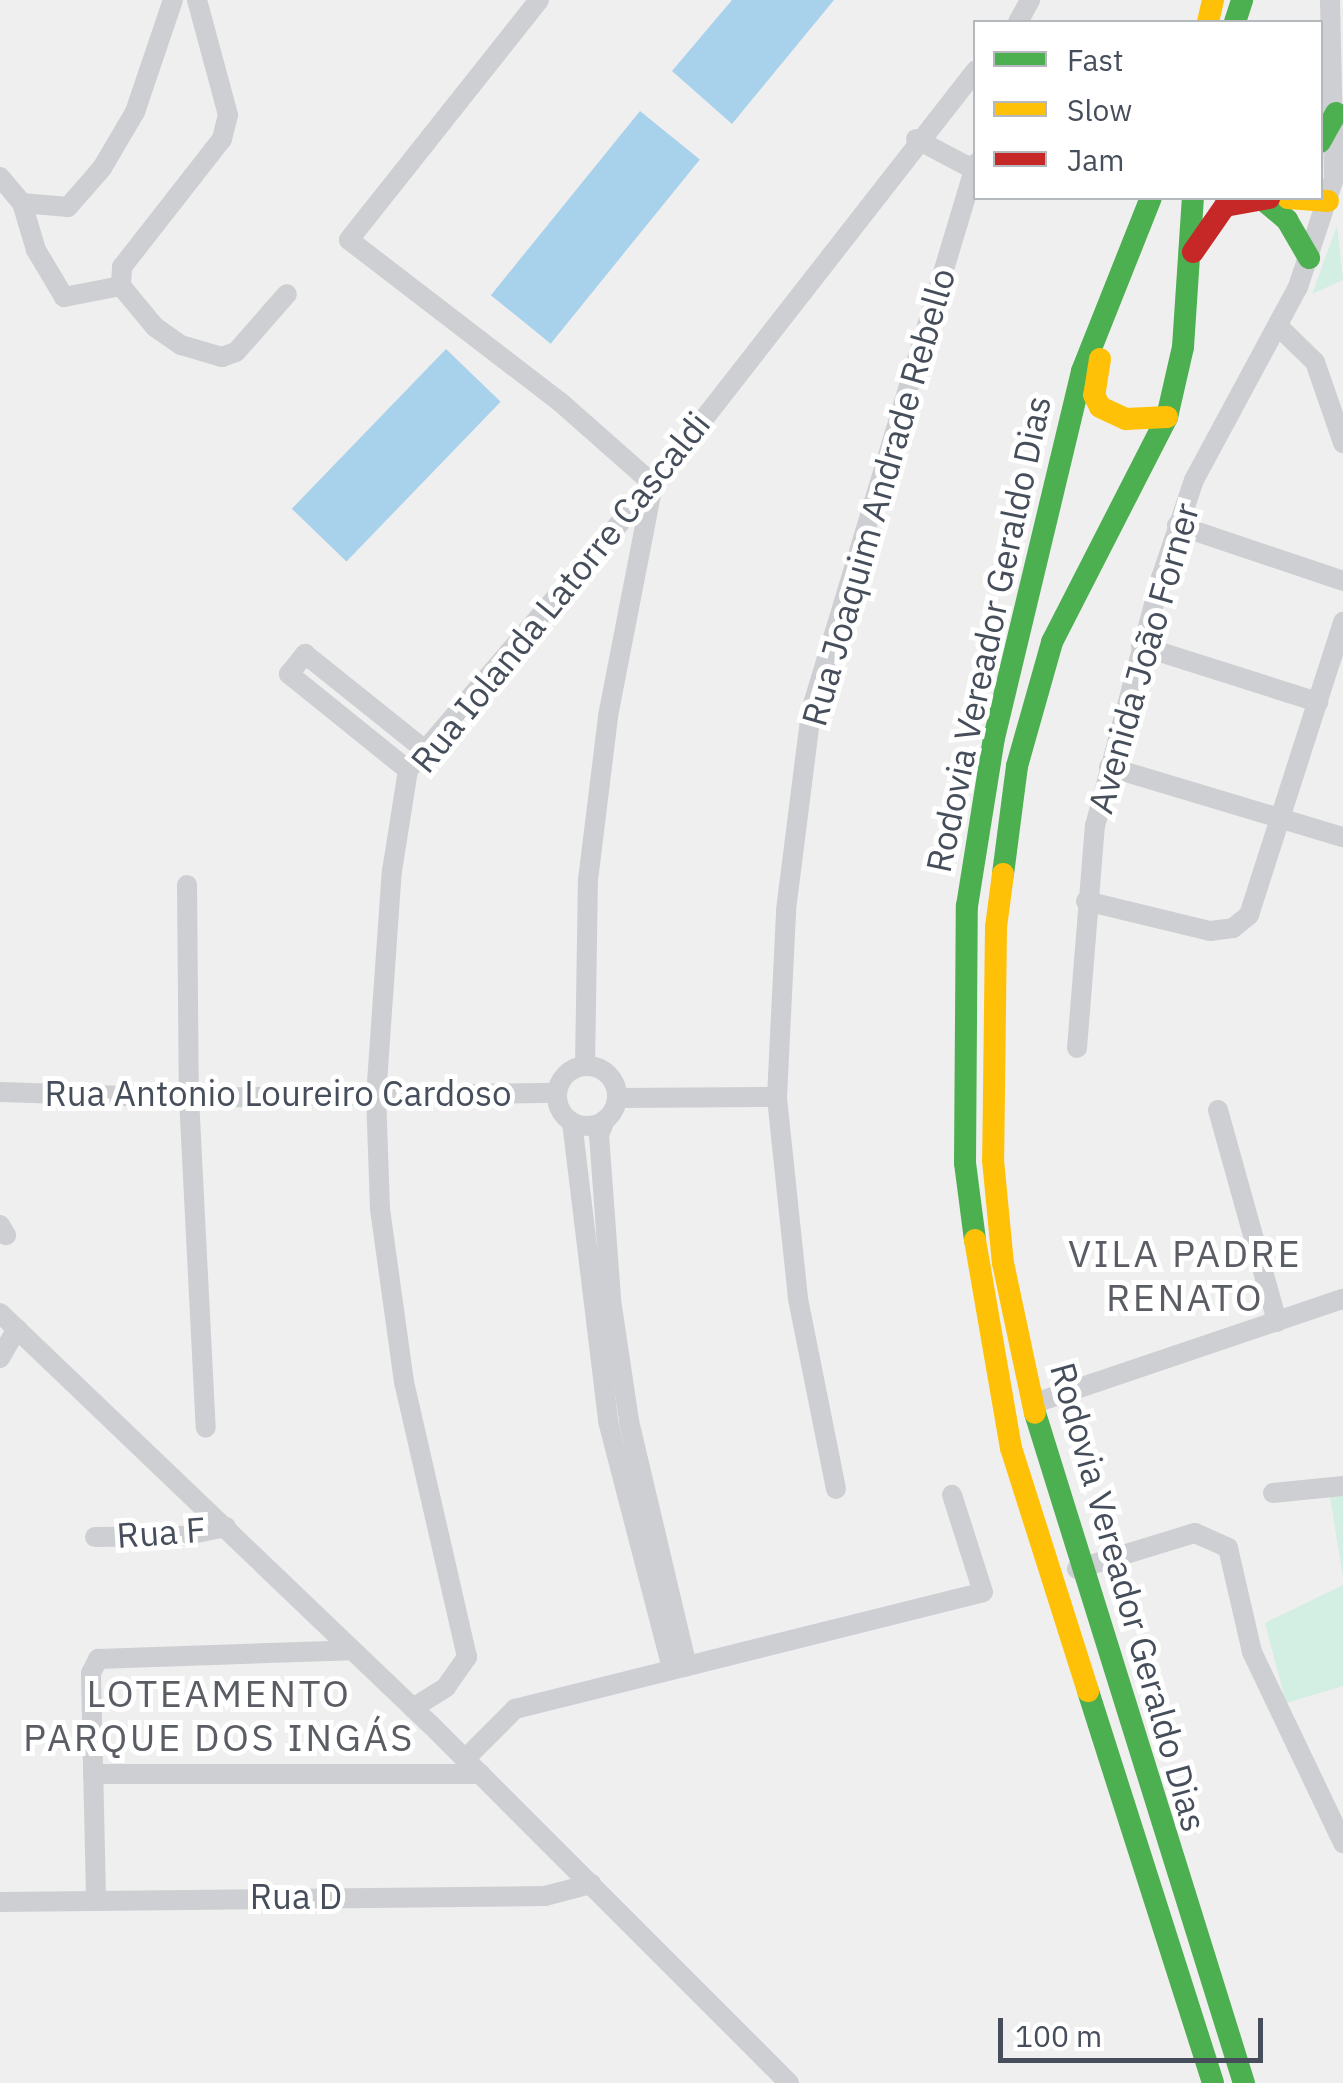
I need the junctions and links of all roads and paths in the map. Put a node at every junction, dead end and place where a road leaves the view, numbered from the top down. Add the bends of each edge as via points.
1 (173, 0) edge
2 (197, 0) edge
3 (539, 0) edge
4 (1330, 0) edge
5 (1327, 22) junction
6 (1343, 44) edge
7 (973, 73) edge
8 (1336, 113) joint
9 (916, 139) junction
10 (1334, 140) edge
11 (973, 166) edge
12 (973, 169) edge
13 (0, 177) edge
14 (1335, 183) edge
15 (1150, 200) edge
16 (1192, 200) edge
17 (1253, 200) edge
18 (1264, 200) edge
19 (22, 203) junction
20 (1309, 258) junction
21 (1186, 264) junction
22 (120, 286) junction
23 (287, 294) dead end
24 (1104, 315) junction
25 (1279, 327) junction
26 (1168, 417) junction
27 (1343, 443) edge
28 (654, 484) junction
29 (1177, 525) junction
30 (1343, 581) edge
31 (1343, 622) edge
32 (1141, 646) junction
33 (1318, 702) junction
34 (425, 750) junction
35 (1109, 767) junction
36 (408, 770) junction
37 (1282, 819) junction
38 (1343, 838) edge
39 (187, 885) dead end
40 (1086, 901) junction
41 (1077, 1048) dead end
42 (585, 1066) junction
43 (0, 1092) edge
44 (556, 1093) junction
45 (777, 1097) junction
46 (188, 1098) junction
47 (376, 1098) junction
48 (617, 1098) junction
49 (1218, 1110) dead end
50 (605, 1120) junction
51 (572, 1122) junction
52 (1343, 1299) edge
53 (0, 1313) edge
54 (1277, 1322) junction
55 (17, 1328) junction
56 (0, 1358) edge
57 (1032, 1404) junction
58 (206, 1428) dead end
59 (1343, 1486) edge
60 (836, 1489) dead end
61 (1274, 1493) dead end
62 (952, 1494) dead end
63 (226, 1527) junction
64 (95, 1537) dead end
65 (1078, 1569) junction
66 (352, 1650) junction
67 (679, 1667) junction
68 (413, 1708) junction
69 (473, 1766) junction
70 (93, 1774) junction
71 (1343, 1843) edge
72 (591, 1884) junction
73 (96, 1896) junction
74 (0, 1902) edge
75 (789, 2083) edge
76 (1212, 2083) edge
77 (1244, 2083) edge

1 - 19 street via 135,112 102,168 68,206
2 - 22 street via 228,115 222,139 122,267
3 - 28 street via 349,240 513,364
4 - 5 street
5 - 6 street
5 - 8 street
7 - 9 street, Rua Iolanda Latorre Cascaldi
8 - 10 main road
9 - 11 street
9 - 28 street, Rua Iolanda Latorre Cascaldi
10 - 14 street, Avenida João Forner
12 - 45 street, Rua Joaquim Andrade Rebello via 811,711 786,910
13 - 19 street
14 - 20 street, Avenida João Forner
15 - 24 main road, Rodovia Vereador Geraldo Dias
16 - 21 main road, Rodovia Vereador Geraldo Dias
17 - 21 main road via 1225,206
18 - 20 main road via 1287,220
19 - 22 street via 36,250 64,297
20 - 25 street, Avenida João Forner
21 - 26 main road, Rodovia Vereador Geraldo Dias via 1183,346
22 - 23 street via 155,327 181,345 222,357 236,352
24 - 26 main road via 1094,377 1100,407 1126,418
24 - 76 main road, Rodovia Vereador Geraldo Dias via 1065,430 977,838 966,924 965,1163 984,1320 1011,1448
25 - 27 street via 1315,362
25 - 29 street, Avenida João Forner via 1194,480
26 - 57 main road, Rodovia Vereador Geraldo Dias via 1052,642 1029,713 1003,858 990,1055 993,1160 1003,1263
28 - 34 street, Rua Iolanda Latorre Cascaldi
28 - 42 street via 608,716 588,880
29 - 30 street
29 - 32 street, Avenida João Forner
31 - 33 street
32 - 33 street
32 - 35 street, Avenida João Forner
33 - 37 street
34 - 36 street, Rua Iolanda Latorre Cascaldi
34 - 36 street via 305,654 289,674
35 - 37 street
35 - 40 street, Avenida João Forner
36 - 47 street, Rua Iolanda Latorre Cascaldi via 392,870
37 - 38 street
37 - 40 street via 1259,897 1233,928 1176,925
39 - 46 street
40 - 41 street, Avenida João Forner
42 - 44 street via 562,1077
42 - 48 street via 608,1075
43 - 46 street, Rua Antonio Loureiro Cardoso
44 - 47 street, Rua Antonio Loureiro Cardoso
44 - 51 street
45 - 48 street
45 - 60 street, Rua Joaquim Andrade Rebello via 798,1298
46 - 47 street, Rua Antonio Loureiro Cardoso
46 - 58 street
47 - 68 street, Rua Iolanda Latorre Cascaldi via 380,1209 404,1382 467,1657 446,1687
48 - 50 street
49 - 54 street
50 - 51 street
50 - 67 street via 599,1134 626,1403
51 - 67 street via 608,1420
52 - 54 street
53 - 55 street
54 - 57 street
55 - 56 street
55 - 63 street
57 - 65 main road, Rodovia Vereador Geraldo Dias
59 - 61 street
62 - 67 street via 983,1592
63 - 64 street, Rua F via 182,1536
63 - 66 street
65 - 71 street via 1195,1533 1228,1548 1252,1652
65 - 77 main road, Rodovia Vereador Geraldo Dias
66 - 68 street
66 - 70 street via 98,1659 91,1673
67 - 69 street via 514,1708
68 - 69 street
69 - 70 street
69 - 72 street
70 - 73 street
72 - 73 street, Rua D via 545,1896
72 - 75 street
73 - 74 street, Rua D

